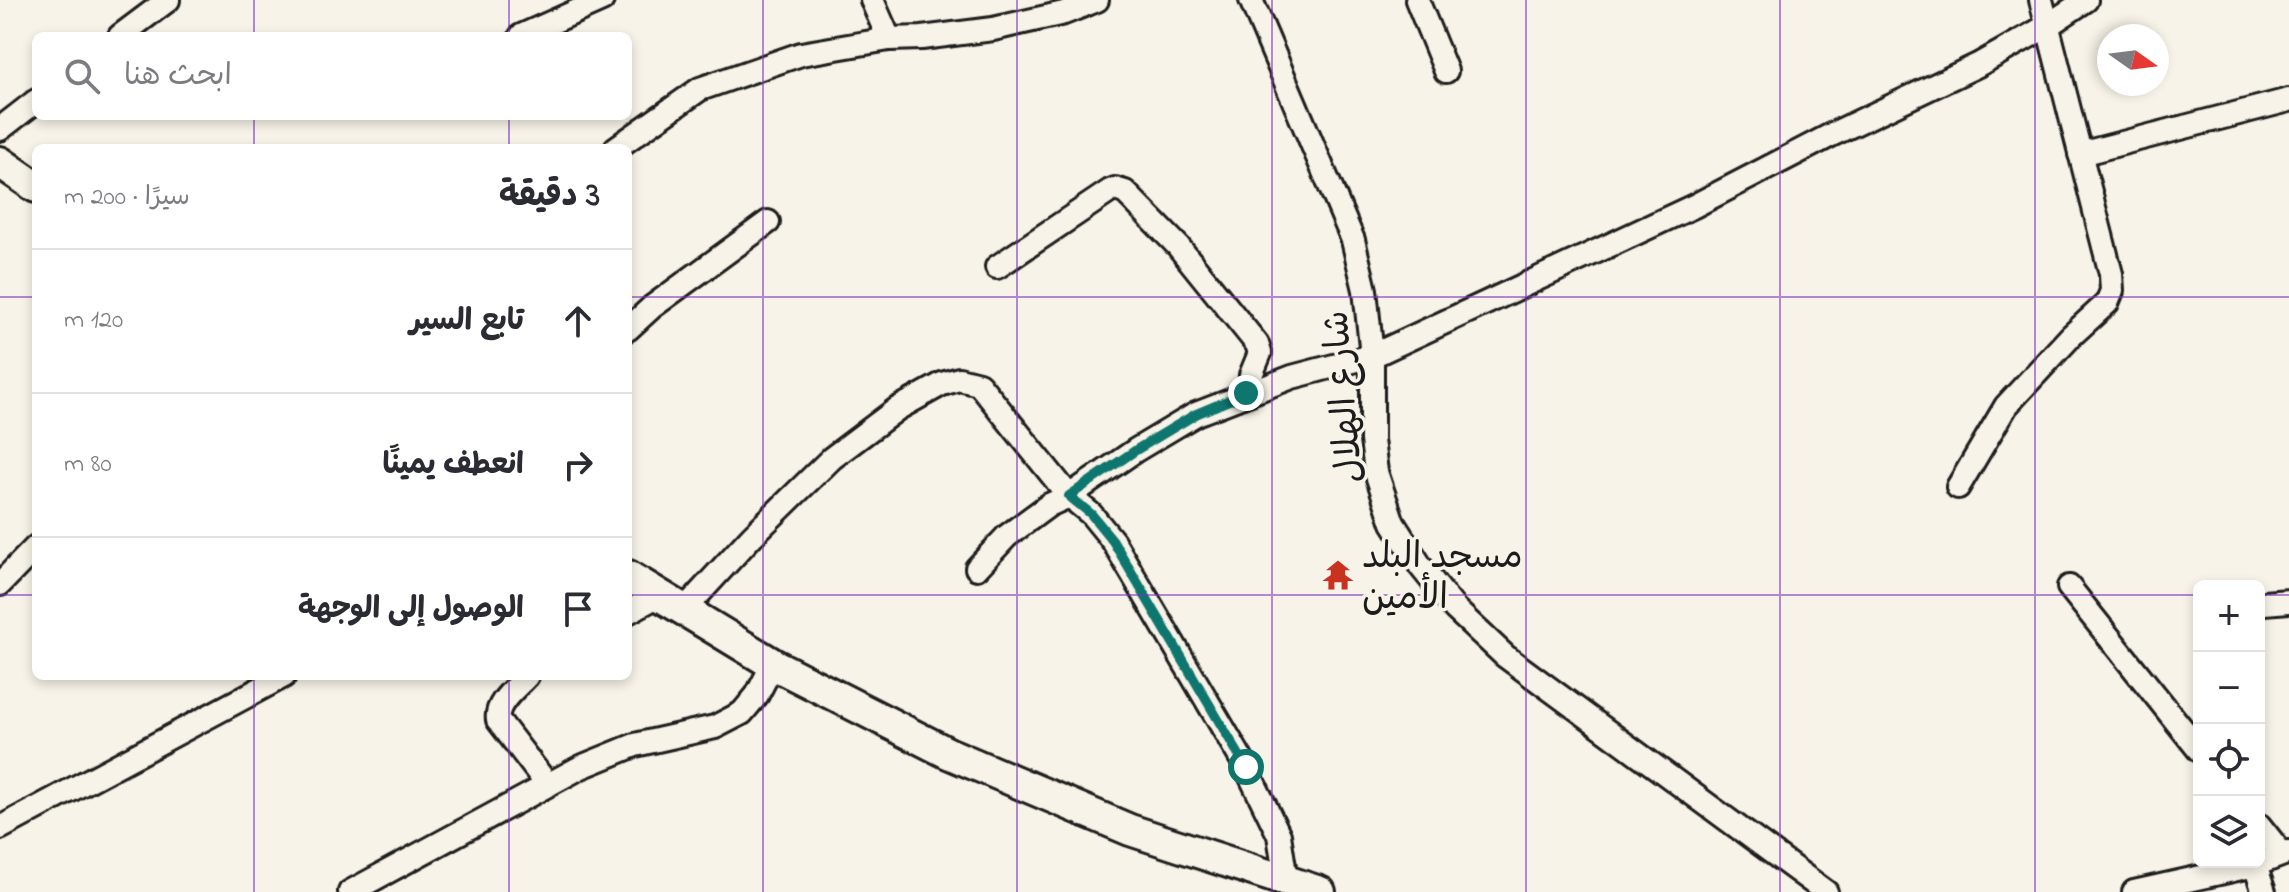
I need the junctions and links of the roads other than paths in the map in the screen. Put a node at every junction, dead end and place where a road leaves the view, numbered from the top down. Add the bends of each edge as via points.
1 (168, 0) edge
2 (602, 0) edge
3 (872, 0) edge
4 (1097, 0) edge
5 (1251, 0) edge
6 (1417, 0) edge
7 (2041, 0) edge
8 (2086, 0) edge
9 (2047, 26) junction
10 (125, 32) edge
11 (530, 32) edge
12 (889, 39) junction
13 (1446, 71) dead end
14 (2289, 100) edge
15 (32, 104) edge
16 (0, 129) edge
17 (622, 144) edge
18 (2080, 154) junction
19 (0, 162) edge
20 (32, 184) edge
21 (768, 222) dead end
22 (997, 267) dead end
23 (632, 325) edge
24 (1372, 356) junction
25 (1250, 392) junction
26 (1958, 487) dead end
27 (1069, 496) junction
28 (32, 551) edge
29 (977, 568) dead end
30 (632, 578) edge
31 (0, 584) edge
32 (2069, 587) dead end
33 (2289, 601) edge
34 (672, 602) junction
35 (2265, 603) edge
36 (632, 611) edge
37 (773, 664) junction
38 (277, 680) edge
39 (523, 680) edge
40 (2193, 742) edge
41 (547, 784) junction
42 (0, 828) edge
43 (2265, 831) edge
44 (2286, 853) edge
45 (2265, 861) edge
46 (2242, 868) edge
47 (2256, 868) edge
48 (1286, 880) junction
49 (350, 892) edge
50 (1320, 892) edge
51 (1826, 892) edge
52 (2134, 892) edge
53 (2264, 892) edge

1 - 10 street
2 - 11 street
3 - 12 street
4 - 12 street via 993,29
5 - 24 street, شارع الهلال via 1353,240
6 - 13 street
7 - 9 street
8 - 9 street
9 - 18 street
9 - 24 street via 1694,206
12 - 17 street via 801,54 700,89
14 - 18 street
15 - 16 street
18 - 26 street via 2112,291 2107,303 2006,406
19 - 20 street
21 - 23 street
22 - 25 street via 1110,191 1125,192 1178,246 1257,344 1260,353
24 - 25 street
24 - 51 street, شارع الهلال via 1372,440 1380,485 1393,523 1455,609 1505,656
25 - 27 street via 1196,414
27 - 29 street via 1007,536
27 - 34 street via 979,384 959,379 897,409 832,458 752,536
27 - 48 street via 1113,541 1246,767 1279,835
28 - 31 street
30 - 34 street
32 - 40 street
33 - 35 street
34 - 36 street
34 - 37 street
37 - 41 street via 742,713 715,727 635,745
37 - 48 street via 948,753 1130,830
38 - 42 street
39 - 41 street via 501,704 498,720
41 - 49 street
43 - 44 street
44 - 45 street
46 - 52 street
47 - 53 street
48 - 50 street

